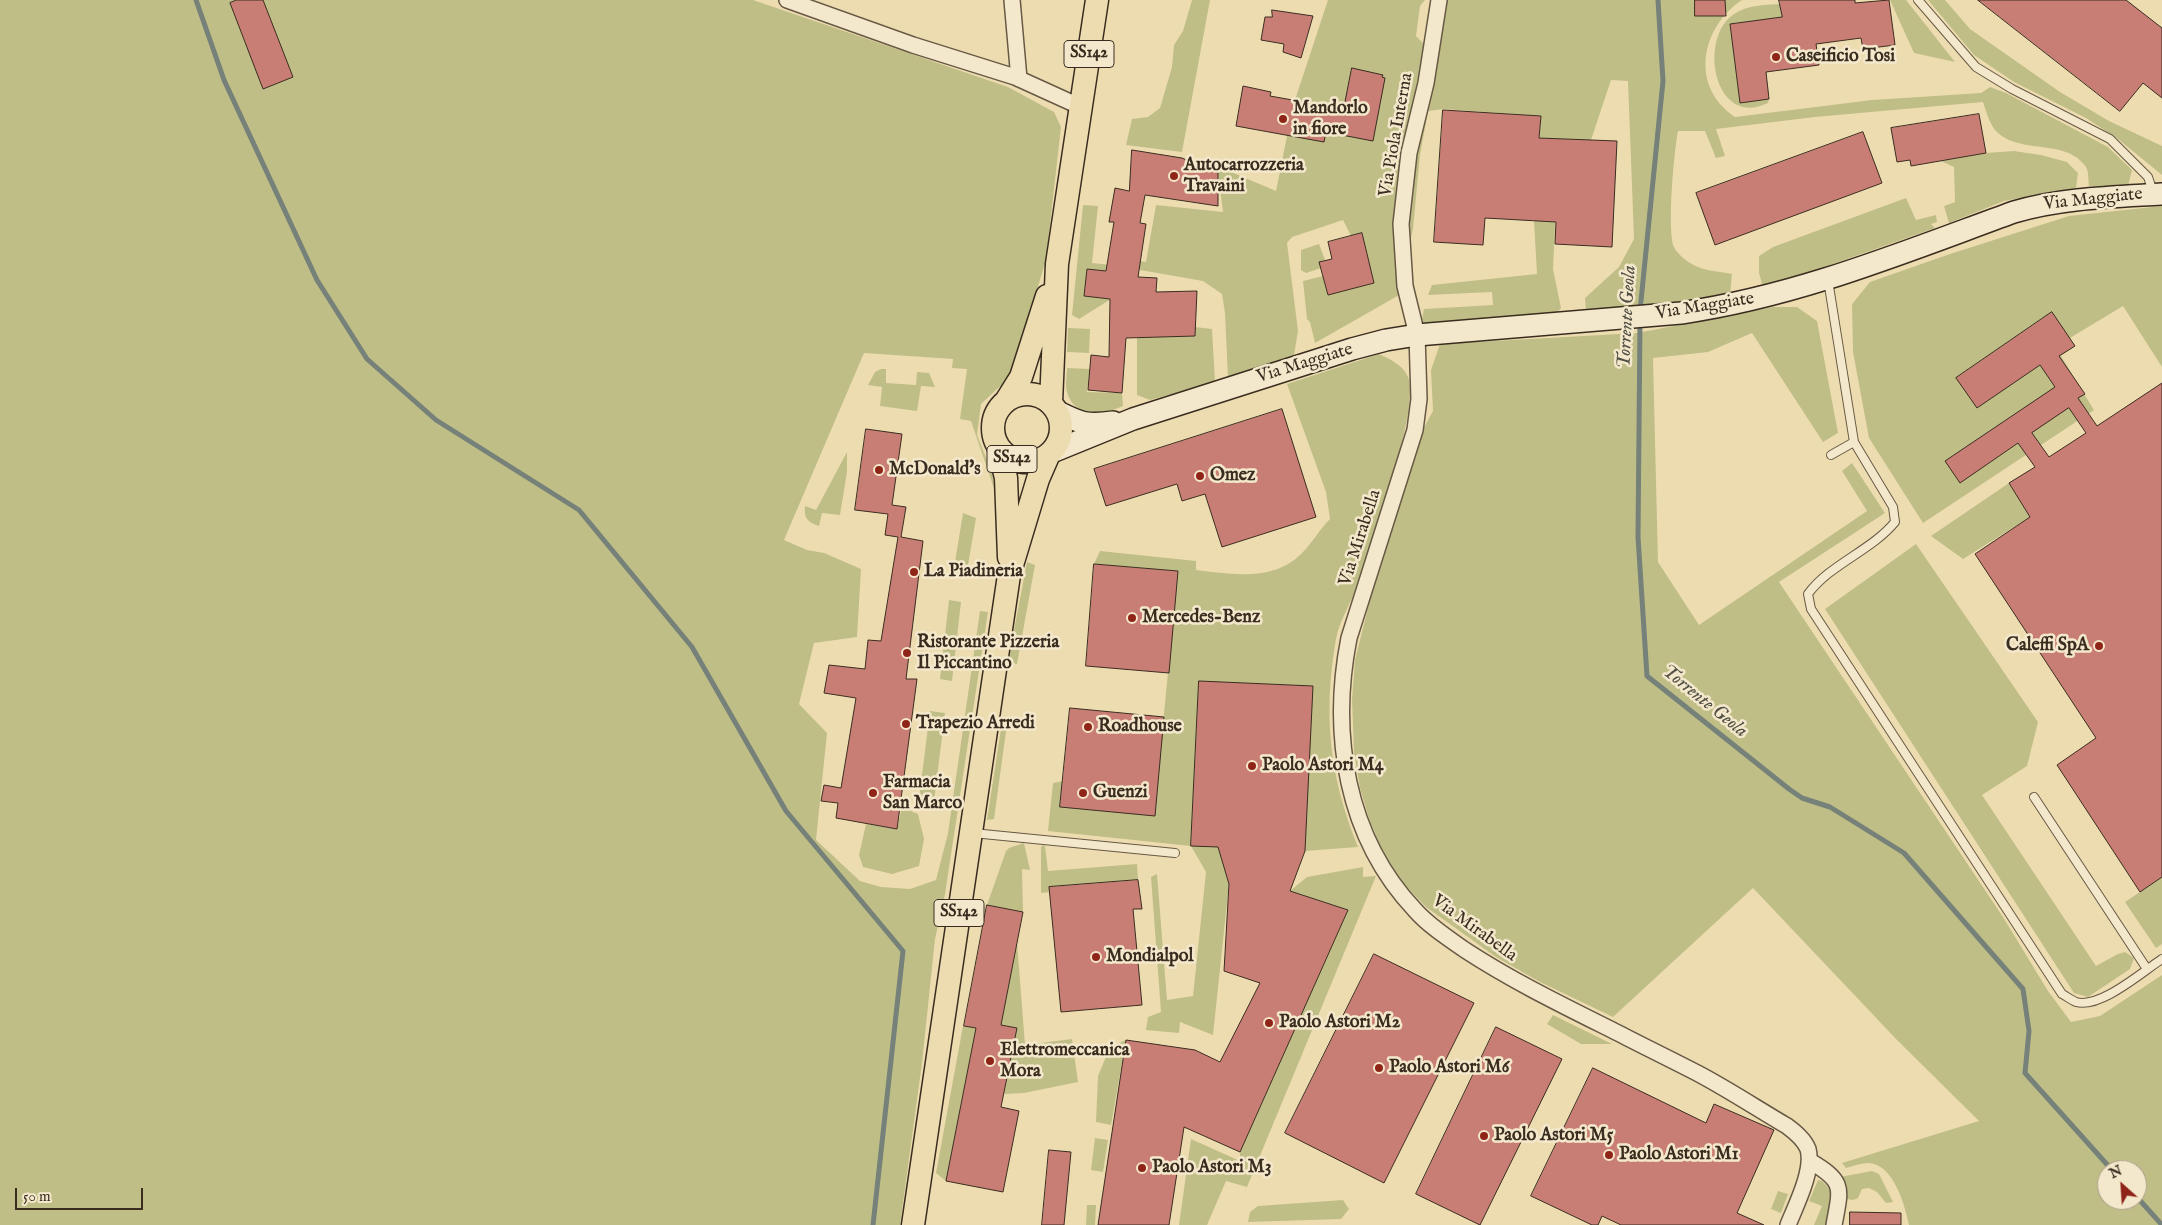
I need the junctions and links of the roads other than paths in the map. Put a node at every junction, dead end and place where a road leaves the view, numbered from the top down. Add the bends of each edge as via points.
1 (787, 0) edge
2 (1012, 0) edge
3 (1097, 0) edge
4 (1439, 0) edge
5 (1918, 0) edge
6 (1019, 79) junction
7 (1081, 107) junction
8 (2158, 194) edge
9 (1057, 264) junction
10 (1828, 280) junction
11 (1417, 335) junction
12 (1006, 401) junction
13 (1054, 408) junction
14 (1133, 419) junction
15 (1854, 442) junction
16 (999, 449) junction
17 (1050, 454) junction
18 (1831, 455) dead end
19 (1010, 575) junction
20 (2034, 796) dead end
21 (971, 833) junction
22 (1176, 853) dead end
23 (2162, 959) edge
24 (2147, 969) junction
25 (1810, 1161) junction
26 (913, 1225) edge
27 (1788, 1225) edge
28 (1834, 1225) edge

1 - 6 street
2 - 6 street
3 - 7 main road, SS142
4 - 11 street, Via Piola Interna via 1426,83 1409,153 1401,224 1405,286
5 - 8 lane, Via Maggiate via 1976,67 2110,139 2148,177
6 - 7 street
7 - 9 main road, SS142
8 - 10 street, Via Maggiate via 2041,204
9 - 12 main road, SS142 via 1021,376
9 - 13 main road, SS142
10 - 11 street, Via Maggiate via 1724,307
10 - 15 lane
11 - 14 street, Via Maggiate via 1352,349
11 - 25 street, Via Mirabella via 1419,399 1415,430 1349,638 1341,697 1342,753 1348,783 1372,850 1415,910 1442,934 1502,974 1700,1074 1787,1126 1800,1136
12 - 13 main road via 1021,394 1032,394 1042,397
12 - 16 main road, SS142 via 998,408 993,423
13 - 14 street, Via Maggiate via 1076,421 1092,425
13 - 17 main road, SS142 via 1061,422 1061,433
14 - 17 street, Via Maggiate
15 - 18 lane
15 - 24 lane via 1894,507 1895,522 1885,535 1817,582 1808,594 1810,609 2062,994 2075,1002 2103,998
16 - 17 main road, SS142 via 1007,457 1022,462 1033,462
16 - 19 main road, SS142 via 1006,478
17 - 19 main road, SS142 via 1038,480
19 - 21 main road, SS142
20 - 24 lane
21 - 22 lane
21 - 26 main road, SS142
23 - 24 lane
25 - 27 street
25 - 28 street via 1832,1174 1840,1193

